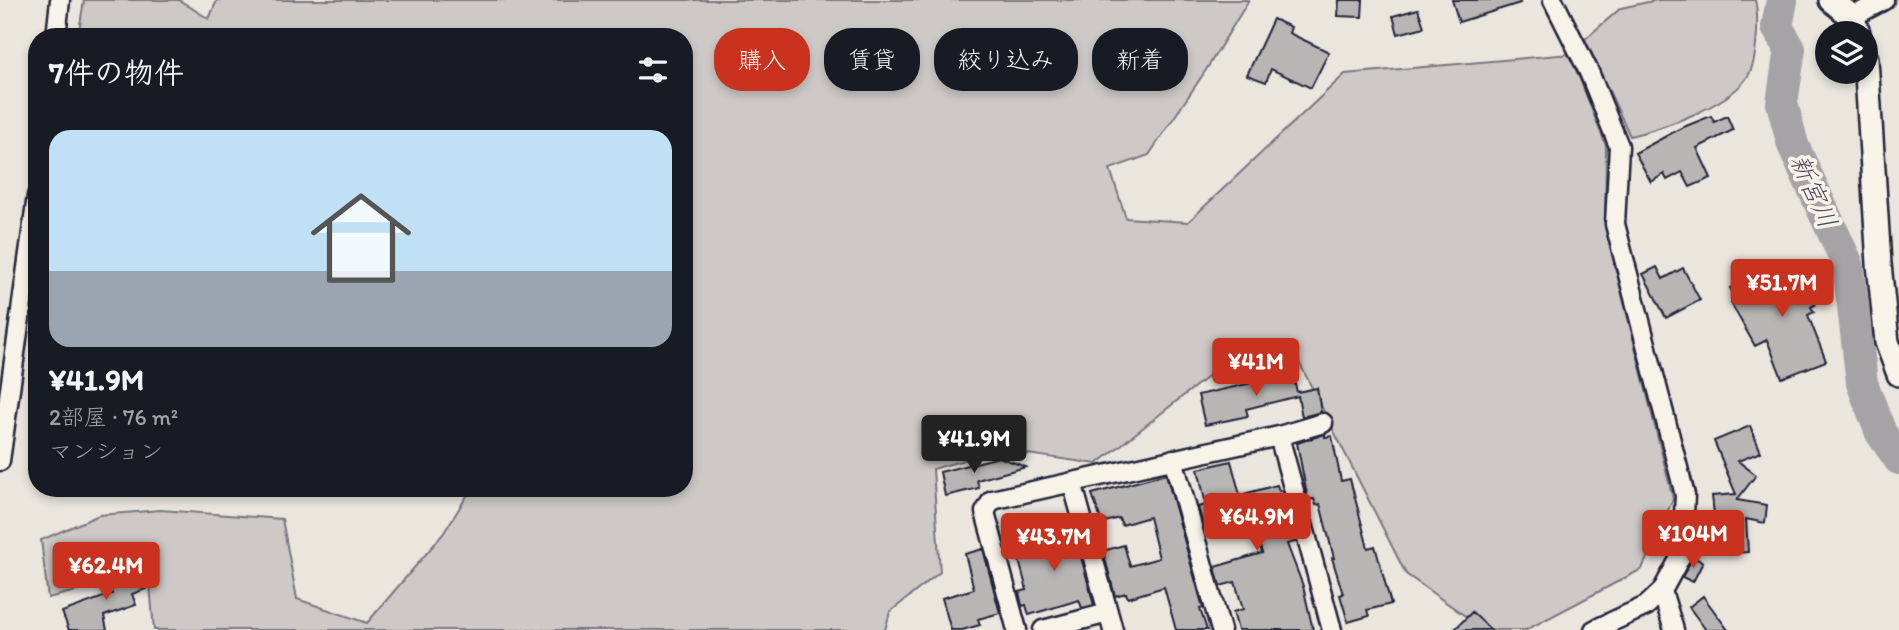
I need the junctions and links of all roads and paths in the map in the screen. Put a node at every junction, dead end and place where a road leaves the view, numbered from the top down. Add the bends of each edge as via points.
1 (60, 0) edge
2 (1553, 0) edge
3 (1831, 0) edge
4 (1884, 0) edge
5 (1851, 21) edge
6 (1860, 21) edge
7 (57, 28) edge
8 (1868, 84) edge
9 (28, 260) edge
10 (1899, 374) edge
11 (1323, 422) dead end
12 (1279, 436) junction
13 (1173, 459) junction
14 (0, 461) edge
15 (1072, 482) junction
16 (1662, 592) junction
17 (1110, 622) edge
18 (1017, 630) edge
19 (1043, 630) edge
20 (1221, 630) edge
21 (1332, 630) edge
22 (1594, 630) edge
23 (1675, 630) edge

1 - 7 street
2 - 16 street via 1619,146 1615,224 1685,495 1682,554
3 - 5 street
4 - 6 street
8 - 10 street via 1884,316 1887,342
9 - 14 street
11 - 12 street
12 - 13 street
12 - 21 street
13 - 15 street
13 - 20 street
15 - 17 street
15 - 18 street via 992,500 985,512
16 - 22 street via 1646,606
16 - 23 street
17 - 19 street

